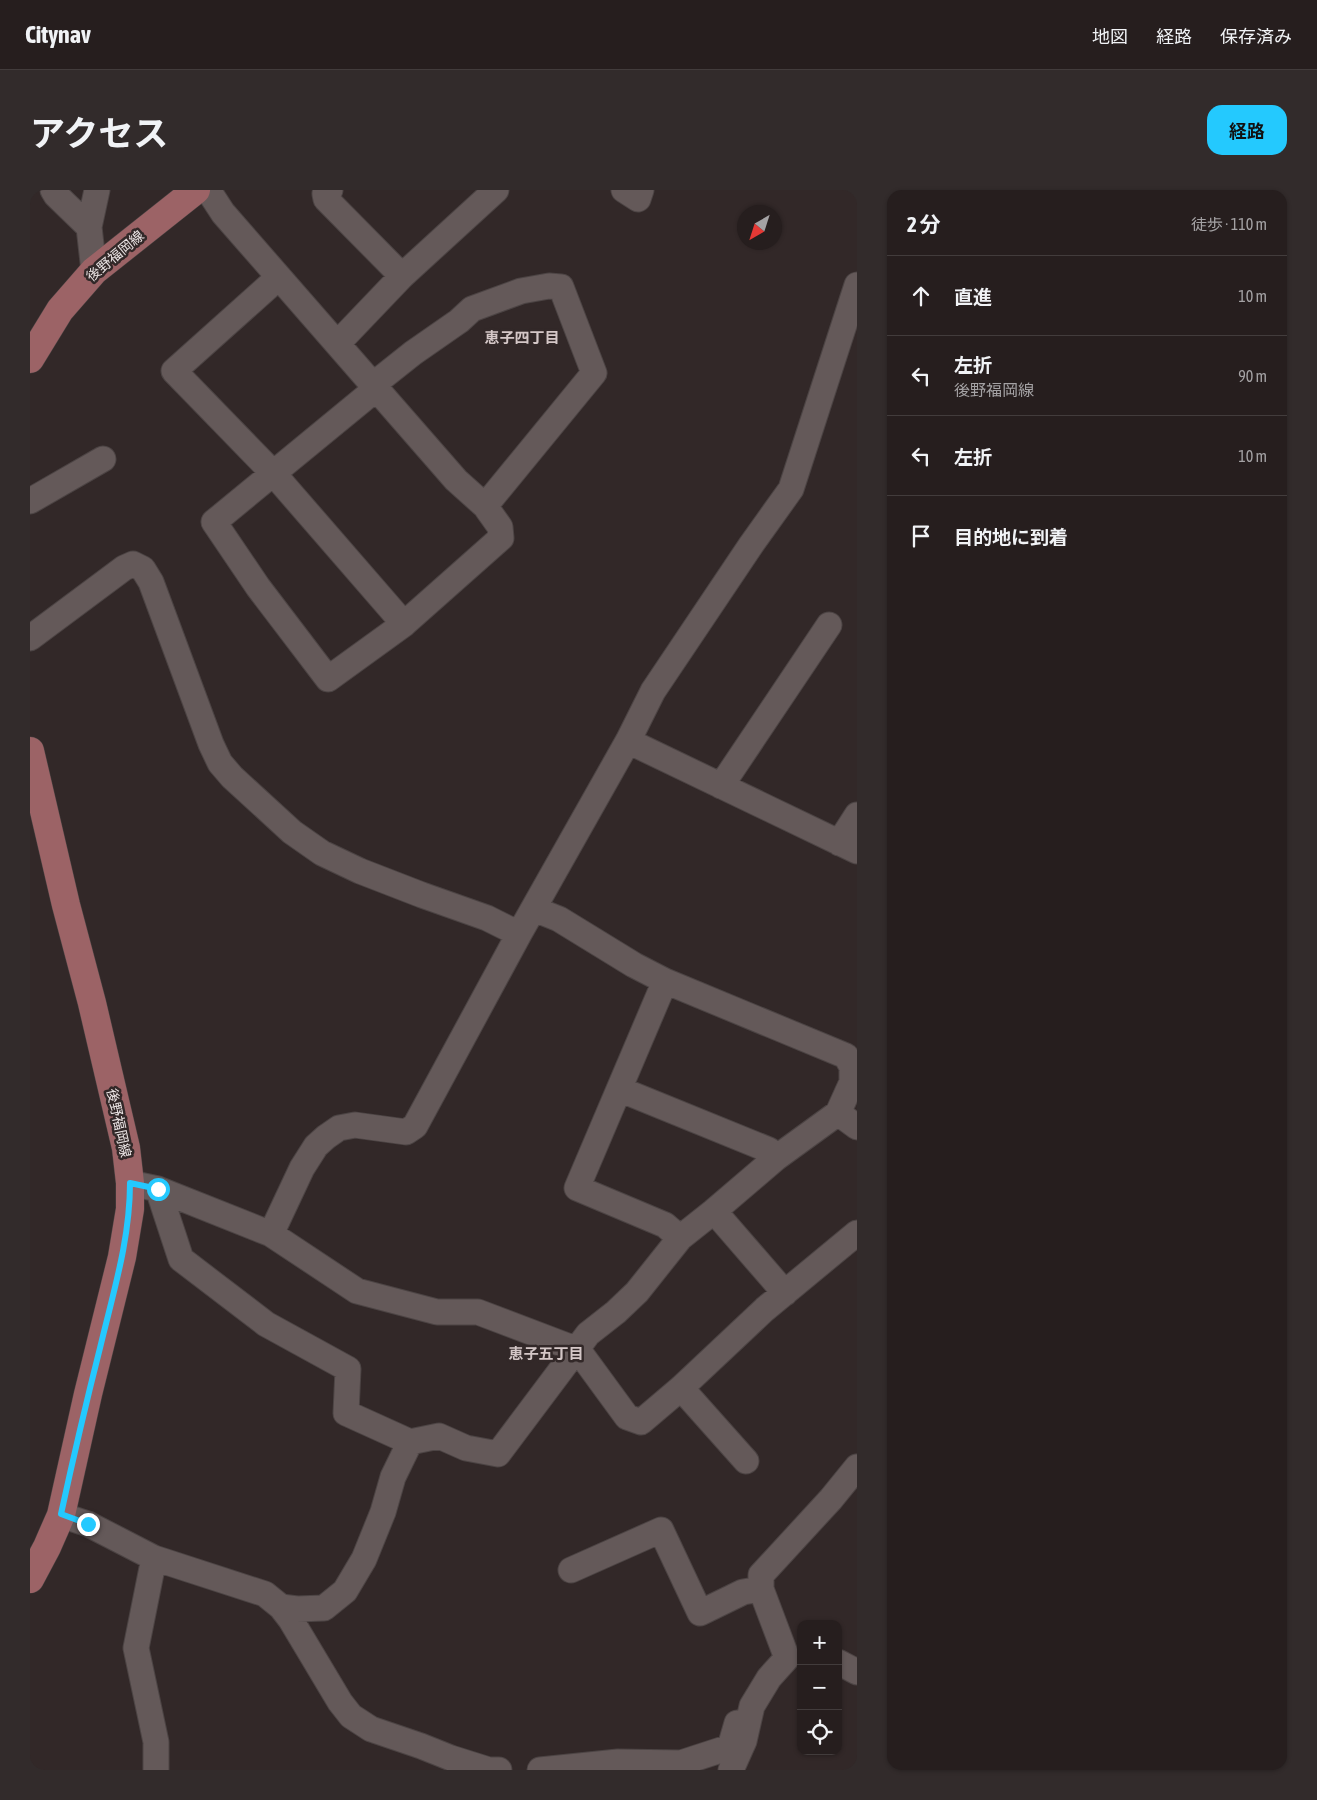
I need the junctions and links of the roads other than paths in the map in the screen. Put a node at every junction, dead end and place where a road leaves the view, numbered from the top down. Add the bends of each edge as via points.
1 (53, 190) edge
2 (97, 190) edge
3 (196, 190) edge
4 (208, 190) edge
5 (330, 190) edge
6 (496, 190) edge
7 (624, 190) edge
8 (641, 190) edge
9 (89, 227) junction
10 (94, 271) junction
11 (402, 276) junction
12 (280, 277) junction
13 (857, 285) edge
14 (338, 343) junction
15 (30, 359) edge
16 (375, 386) junction
17 (103, 459) dead end
18 (273, 474) junction
19 (30, 501) edge
20 (485, 506) junction
21 (404, 624) junction
22 (829, 625) dead end
23 (30, 638) edge
24 (628, 742) junction
25 (30, 751) edge
26 (721, 786) junction
27 (857, 815) edge
28 (848, 847) edge
29 (534, 908) junction
30 (519, 934) junction
31 (665, 981) junction
32 (619, 1090) junction
33 (848, 1120) edge
34 (776, 1158) junction
35 (130, 1183) junction
36 (158, 1189) junction
37 (714, 1211) junction
38 (857, 1233) edge
39 (271, 1234) junction
40 (680, 1238) junction
41 (785, 1293) junction
42 (578, 1350) junction
43 (681, 1388) junction
44 (410, 1442) junction
45 (746, 1461) dead end
46 (857, 1467) edge
47 (61, 1514) junction
48 (154, 1558) junction
49 (571, 1570) dead end
50 (30, 1579) edge
51 (761, 1589) junction
52 (281, 1607) junction
53 (790, 1652) edge
54 (842, 1664) edge
55 (857, 1672) edge
56 (156, 1770) edge
57 (499, 1770) edge
58 (540, 1770) edge
59 (731, 1770) edge

1 - 9 street
2 - 9 street
3 - 10 main road, 後野福岡線
4 - 12 street via 223,213
5 - 11 street via 325,194 326,199
6 - 11 street
7 - 8 street via 638,199
9 - 10 street
10 - 15 main road, 後野福岡線 via 60,310
11 - 14 street
12 - 14 street
12 - 18 street via 174,371
13 - 24 street via 791,489 653,691
14 - 16 street
16 - 18 street
16 - 20 street via 456,480
16 - 20 street via 472,309 521,291 561,287 594,373
17 - 19 street
18 - 21 street
18 - 21 street via 214,522 258,587 328,679
20 - 21 street via 500,527 500,538
22 - 26 street
23 - 30 street via 124,568 133,564 143,569 151,582 211,744 220,763 232,777 292,832 322,853 360,872 487,918
24 - 26 street
24 - 29 street
25 - 35 main road, 後野福岡線 via 106,1061 126,1148
26 - 28 street
27 - 28 street
29 - 30 street
29 - 31 street via 560,919
30 - 39 street via 415,1126 406,1132 355,1125 339,1128 326,1137 302,1168
31 - 32 street
31 - 33 street via 846,1056 852,1067
32 - 34 street via 769,1150
32 - 40 street via 577,1188 665,1225
33 - 34 street
34 - 37 street
35 - 36 street
35 - 47 main road, 後野福岡線 via 130,1209 122,1257
36 - 39 street
36 - 44 street via 181,1258 266,1324 348,1369 346,1413
37 - 40 street
37 - 41 street
38 - 41 street
39 - 42 street via 357,1291 437,1312 478,1312
40 - 42 street via 637,1292 588,1334
41 - 43 street
42 - 43 street via 627,1417 641,1422
42 - 44 street via 498,1454 466,1448 439,1436
43 - 45 street
44 - 52 street via 364,1559 345,1591 324,1608
46 - 51 street via 832,1499 761,1575
47 - 48 street via 88,1524
47 - 50 main road, 後野福岡線
48 - 52 street via 265,1594
48 - 56 street via 136,1648 156,1742
49 - 51 street via 661,1530 700,1613 743,1592
51 - 53 street
52 - 57 street via 351,1716 371,1729 451,1758
53 - 58 street via 744,1697 730,1747 681,1763 618,1762
53 - 59 street via 752,1706 744,1741
54 - 55 street

